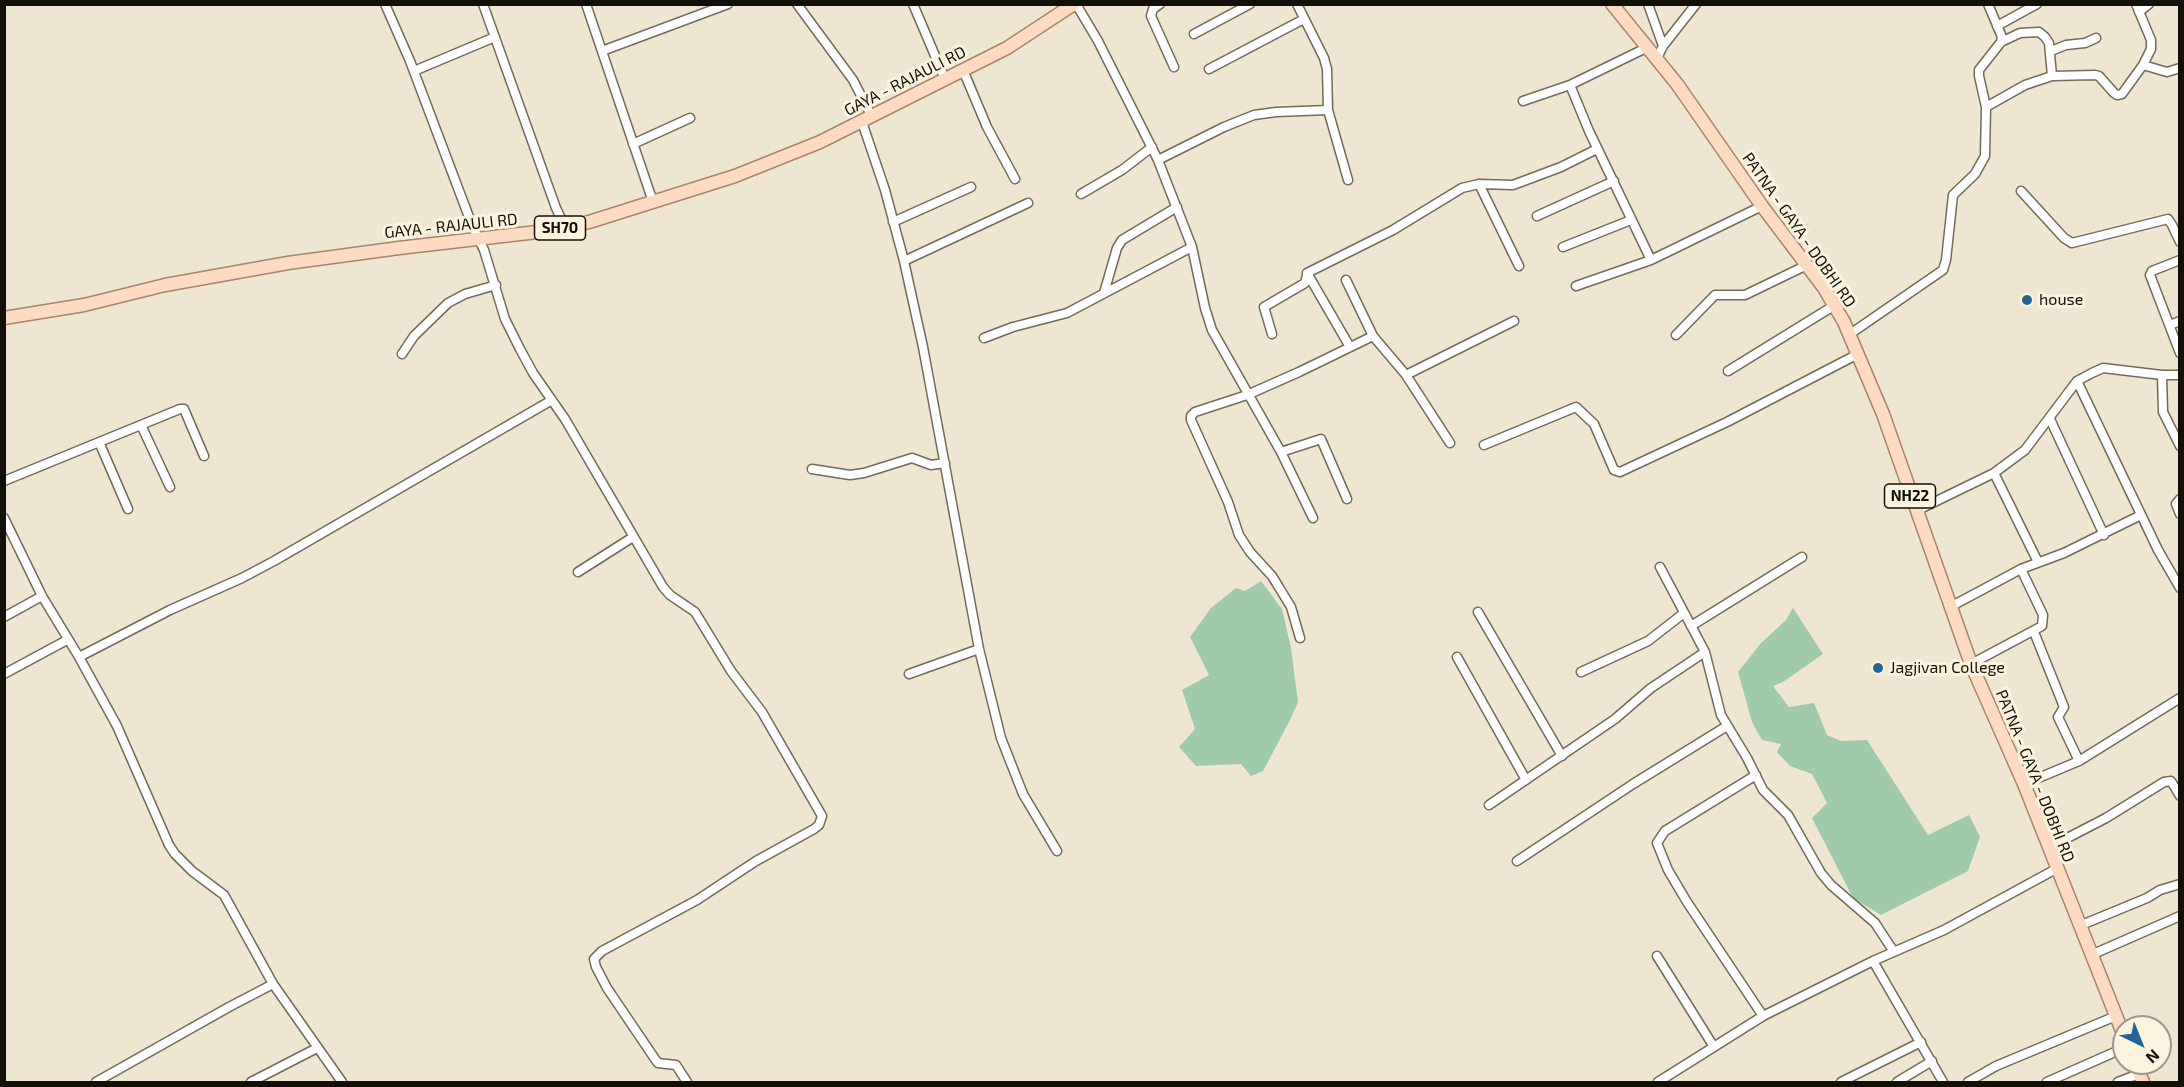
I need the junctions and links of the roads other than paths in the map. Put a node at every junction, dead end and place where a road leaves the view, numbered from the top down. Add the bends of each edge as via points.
1 (385, 4) edge
2 (483, 4) edge
3 (586, 4) edge
4 (728, 4) edge
5 (797, 4) edge
6 (913, 4) edge
7 (1075, 4) edge
8 (1160, 4) edge
9 (1250, 4) edge
10 (1297, 4) edge
11 (1612, 4) edge
12 (1648, 4) edge
13 (1696, 4) edge
14 (1988, 4) edge
15 (2037, 4) edge
16 (2149, 4) edge
17 (2138, 8) edge
18 (1305, 19) junction
19 (1998, 26) junction
20 (1194, 34) dead end
21 (495, 37) junction
22 (2097, 38) dead end
23 (2001, 42) junction
24 (1664, 46) junction
25 (1648, 47) junction
26 (602, 51) junction
27 (2050, 51) junction
28 (1657, 58) junction
29 (2143, 65) junction
30 (1174, 67) dead end
31 (1209, 69) dead end
32 (963, 70) junction
33 (414, 71) junction
34 (2178, 72) edge
35 (2052, 76) junction
36 (945, 79) junction
37 (1570, 85) junction
38 (1523, 102) dead end
39 (1986, 107) junction
40 (1328, 110) junction
41 (690, 118) dead end
42 (867, 119) junction
43 (633, 144) junction
44 (1152, 147) junction
45 (1598, 149) junction
46 (1158, 160) junction
47 (1015, 179) dead end
48 (1348, 180) dead end
49 (1614, 181) junction
50 (1479, 184) junction
51 (971, 187) dead end
52 (2020, 191) dead end
53 (1081, 194) dead end
54 (653, 202) junction
55 (1028, 202) dead end
56 (1762, 206) junction
57 (1177, 207) junction
58 (1537, 216) dead end
59 (1631, 220) junction
60 (893, 222) junction
61 (565, 227) junction
62 (479, 239) junction
63 (2180, 242) edge
64 (1192, 247) junction
65 (1563, 248) dead end
66 (1651, 260) junction
67 (2180, 260) edge
68 (904, 261) junction
69 (1807, 265) junction
70 (1519, 266) dead end
71 (1307, 275) junction
72 (1346, 280) dead end
73 (496, 285) junction
74 (1576, 286) dead end
75 (1104, 293) junction
76 (1835, 305) junction
77 (5, 317) edge
78 (1514, 321) dead end
79 (2180, 321) edge
80 (2170, 325) junction
81 (1272, 334) dead end
82 (1850, 334) junction
83 (1676, 335) dead end
84 (1373, 336) junction
85 (984, 338) dead end
86 (1350, 347) junction
87 (2180, 353) edge
88 (402, 354) dead end
89 (1858, 354) junction
90 (1728, 371) dead end
91 (1406, 375) junction
92 (2162, 375) junction
93 (2180, 375) edge
94 (2077, 381) junction
95 (1247, 394) junction
96 (552, 400) junction
97 (2050, 419) junction
98 (141, 425) junction
99 (99, 442) junction
100 (1450, 443) dead end
101 (1484, 446) dead end
102 (2180, 446) edge
103 (1281, 452) junction
104 (204, 456) dead end
105 (945, 463) junction
106 (812, 469) dead end
107 (1994, 473) junction
108 (4, 481) edge
109 (170, 487) dead end
110 (1347, 499) dead end
111 (2180, 499) edge
112 (128, 509) dead end
113 (1916, 511) junction
114 (2180, 514) edge
115 (2141, 515) junction
116 (4, 518) edge
117 (1313, 518) dead end
118 (2104, 535) junction
119 (633, 537) junction
120 (1802, 557) dead end
121 (2038, 562) junction
122 (1660, 567) dead end
123 (2021, 569) junction
124 (578, 572) dead end
125 (2179, 585) edge
126 (42, 596) junction
127 (1950, 607) junction
128 (1478, 612) dead end
129 (1684, 613) junction
130 (4, 617) edge
131 (1691, 626) junction
132 (2034, 632) junction
133 (1300, 638) dead end
134 (67, 640) junction
135 (979, 649) junction
136 (1705, 652) junction
137 (79, 657) junction
138 (1457, 657) dead end
139 (1971, 664) junction
140 (1581, 672) dead end
141 (4, 674) edge
142 (909, 674) dead end
143 (2180, 698) edge
144 (1727, 726) junction
145 (1562, 756) junction
146 (2079, 761) junction
147 (1756, 775) junction
148 (1526, 780) junction
149 (2024, 784) junction
150 (2180, 796) edge
151 (1489, 805) dead end
152 (2048, 848) junction
153 (1057, 851) dead end
154 (1517, 861) dead end
155 (2056, 869) junction
156 (2180, 884) edge
157 (2180, 916) edge
158 (2079, 926) junction
159 (1894, 952) junction
160 (2091, 955) junction
161 (1657, 956) dead end
162 (1873, 961) junction
163 (273, 984) junction
164 (2116, 1015) edge
165 (1763, 1016) junction
166 (2112, 1018) edge
167 (1921, 1042) junction
168 (1714, 1047) junction
169 (317, 1048) junction
170 (2112, 1053) edge
171 (1932, 1061) junction
172 (2135, 1075) edge
173 (96, 1083) edge
174 (251, 1083) edge
175 (342, 1083) edge
176 (687, 1083) edge
177 (1658, 1083) edge
178 (1841, 1083) edge
179 (1897, 1083) edge
180 (1943, 1083) edge
181 (1968, 1083) edge
182 (2047, 1083) edge
183 (2118, 1083) edge

1 - 33 street
2 - 21 street
3 - 26 street
4 - 26 street
5 - 42 street via 853,80
6 - 36 street
7 - 32 main road, GAYA - RAJAULI RD / SH70
7 - 44 street
8 - 30 street via 1151,16
9 - 20 street
10 - 18 street
11 - 25 main road, PATNA - GAYA - DOBHI RD / NH22
12 - 24 street
13 - 24 street
14 - 19 street
15 - 19 street
16 - 17 street
17 - 29 street via 2152,45
18 - 31 street
18 - 40 street via 1327,69
19 - 23 street
21 - 33 street
21 - 61 street
22 - 27 street
23 - 27 street via 2020,33 2039,32
23 - 39 street via 1979,70
24 - 28 street
25 - 28 main road, PATNA - GAYA - DOBHI RD / NH22
25 - 37 street
26 - 43 street
27 - 35 street
28 - 56 main road, PATNA - GAYA - DOBHI RD / NH22
29 - 34 street
29 - 35 street via 2117,95 2098,76
32 - 36 main road, GAYA - RAJAULI RD / SH70
32 - 47 street
33 - 62 street
35 - 39 street via 2025,85
36 - 42 main road, GAYA - RAJAULI RD / SH70
37 - 38 street
37 - 45 street
39 - 82 street via 1985,156 1975,174 1953,195 1943,270
40 - 46 street via 1254,116
40 - 48 street
41 - 43 street
42 - 54 main road, GAYA - RAJAULI RD / SH70 via 766,165
42 - 60 street
43 - 54 street
44 - 46 street
44 - 53 street
45 - 49 street
45 - 50 street via 1513,185
46 - 57 street
49 - 58 street
49 - 59 street
50 - 70 street
50 - 71 street via 1462,188
51 - 60 street
52 - 63 street via 2072,243 2168,219
54 - 61 main road, GAYA - RAJAULI RD / SH70
55 - 68 street
56 - 66 street
56 - 69 main road, PATNA - GAYA - DOBHI RD / NH22
57 - 64 street
57 - 75 street via 1122,240
59 - 65 street
59 - 66 street
60 - 68 street
61 - 62 main road, GAYA - RAJAULI RD / SH70
62 - 73 street
62 - 77 main road, GAYA - RAJAULI RD / SH70 via 288,263 84,305
64 - 75 street
64 - 95 street via 1212,330
66 - 74 street
67 - 80 street via 2150,275
68 - 105 street
69 - 76 main road, PATNA - GAYA - DOBHI RD / NH22
69 - 83 street via 1745,295 1715,295
71 - 81 street via 1305,283 1264,307
71 - 86 street
72 - 84 street
73 - 88 street via 448,303 414,336
73 - 96 street via 505,319
75 - 85 street via 1058,316
76 - 82 main road, PATNA - GAYA - DOBHI RD / NH22
76 - 90 street
78 - 91 street
79 - 80 street
80 - 87 street
82 - 89 main road, PATNA - GAYA - DOBHI RD / NH22
84 - 86 street
84 - 91 street
86 - 95 street
89 - 101 street via 1620,472 1614,470 1594,424 1576,407
89 - 113 main road, PATNA - GAYA - DOBHI RD / NH22
91 - 100 street
92 - 93 street
92 - 94 street via 2103,368
92 - 102 street via 2163,412
94 - 97 street
94 - 115 street
95 - 103 street
95 - 133 street via 1195,412 1191,420 1239,535 1291,607
96 - 119 street
96 - 137 street via 274,561
97 - 107 street via 2025,450
97 - 118 street
98 - 99 street
98 - 104 street via 183,409
98 - 109 street
99 - 108 street
99 - 112 street
103 - 110 street via 1321,439
103 - 117 street
105 - 106 street via 931,465 912,458 850,475
105 - 135 street
107 - 113 street
107 - 121 street
111 - 114 street via 2176,504
113 - 127 main road, PATNA - GAYA - DOBHI RD / NH22
115 - 118 street
115 - 125 street
116 - 126 street
118 - 121 street
119 - 124 street
119 - 176 street via 666,591 695,612 762,712 822,816 814,829 594,959 607,988 655,1059 676,1065
120 - 131 street
121 - 123 street
122 - 129 street
123 - 127 street
123 - 132 street via 2043,615 2042,626
126 - 130 street
126 - 134 street
127 - 139 main road, PATNA - GAYA - DOBHI RD / NH22
128 - 145 street
129 - 131 street
129 - 140 street via 1648,641
131 - 136 street
132 - 139 street
132 - 146 street via 2064,707 2058,717
134 - 137 street
134 - 141 street
135 - 142 street
135 - 153 street via 1001,738 1023,794
136 - 144 street
136 - 145 street
137 - 163 street via 130,753 169,845 192,871 224,895
138 - 148 street
139 - 149 main road, PATNA - GAYA - DOBHI RD / NH22
143 - 146 street
144 - 147 street
144 - 154 street
145 - 148 street
146 - 149 street
147 - 159 street via 1766,794 1796,827 1821,873 1875,923
147 - 165 street via 1665,831 1657,843 1687,902
148 - 151 street
149 - 152 main road, PATNA - GAYA - DOBHI RD / NH22
150 - 152 street via 2171,781 2164,782
152 - 155 main road, PATNA - GAYA - DOBHI RD / NH22
155 - 158 main road, PATNA - GAYA - DOBHI RD / NH22
155 - 159 street via 1944,930
156 - 158 street
157 - 160 street
158 - 160 main road, PATNA - GAYA - DOBHI RD / NH22
159 - 162 street
160 - 164 main road, PATNA - GAYA - DOBHI RD / NH22
161 - 168 street
162 - 165 street
162 - 167 street
163 - 169 street
163 - 173 street
165 - 168 street
166 - 181 street via 1996,1066
167 - 171 street
167 - 178 street
168 - 177 street
169 - 174 street
169 - 175 street
170 - 182 street
171 - 179 street
171 - 180 street
172 - 183 street

